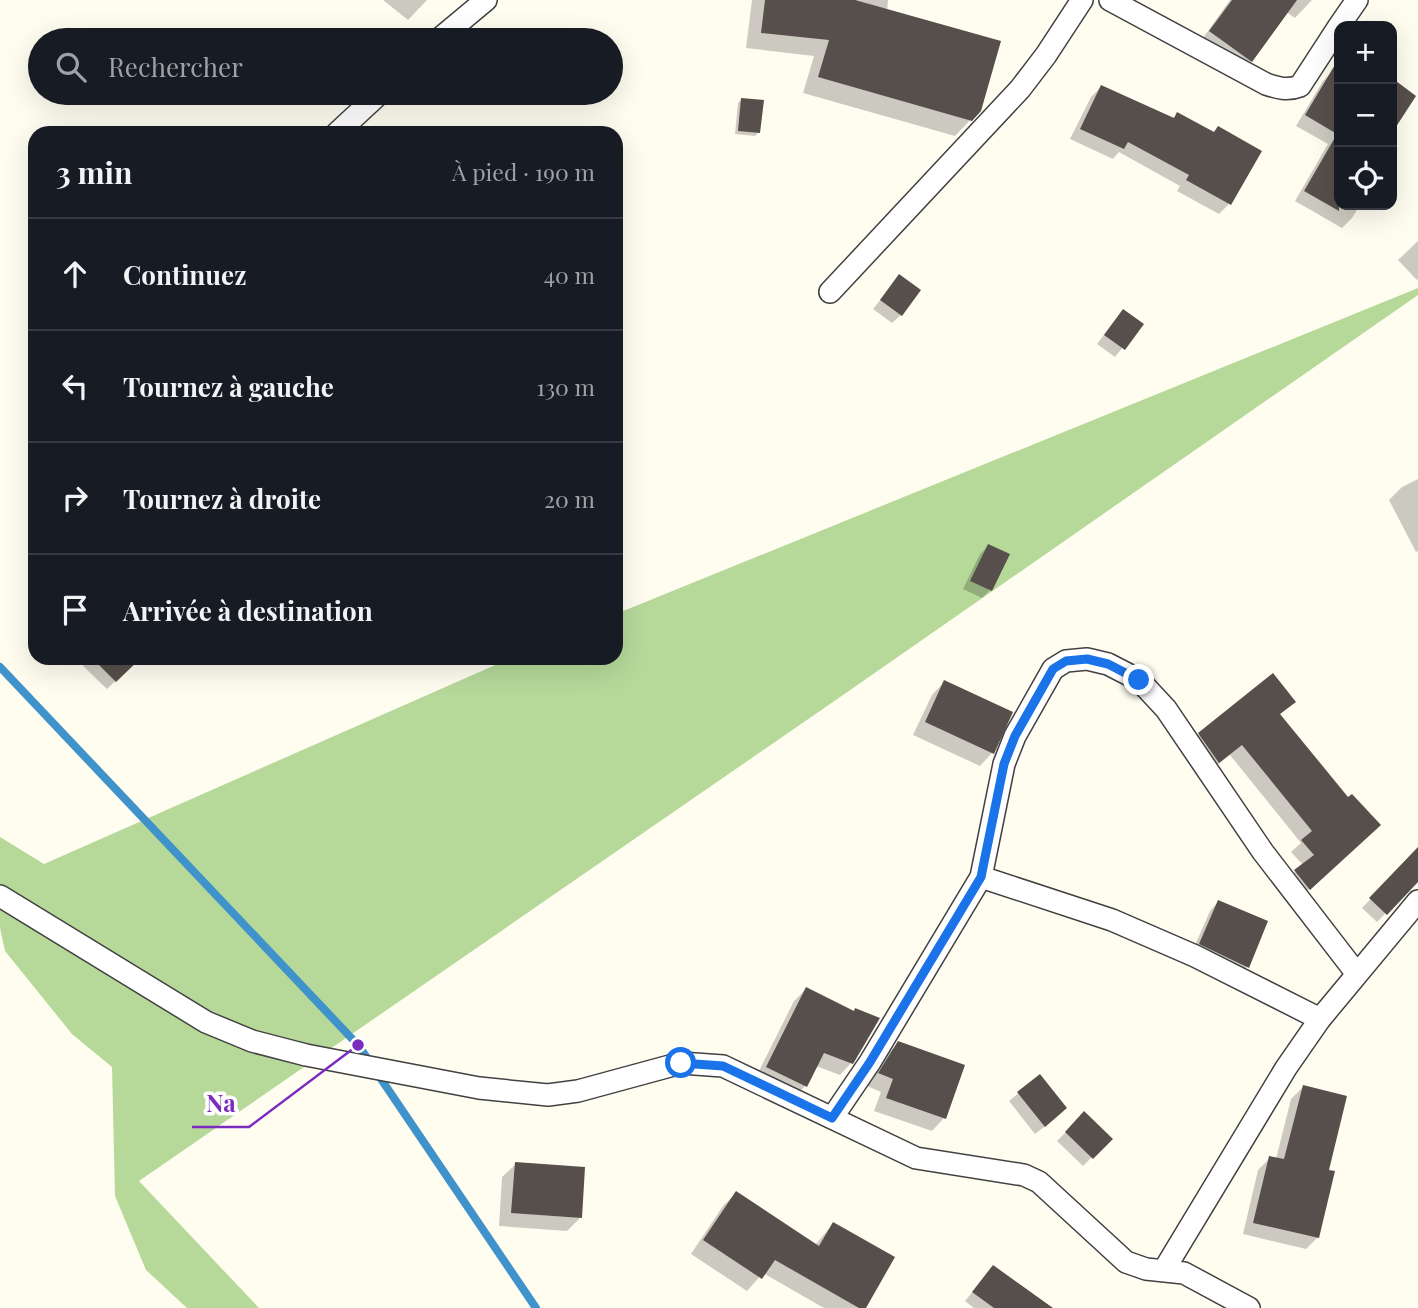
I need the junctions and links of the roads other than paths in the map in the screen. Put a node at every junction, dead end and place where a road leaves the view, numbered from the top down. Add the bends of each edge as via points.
1 (485, 0) edge
2 (1082, 0) edge
3 (1110, 0) edge
4 (1357, 0) edge
5 (1342, 21) edge
6 (452, 28) edge
7 (1334, 34) edge
8 (367, 105) edge
9 (345, 126) edge
10 (830, 292) dead end
11 (981, 877) junction
12 (0, 896) edge
13 (1418, 901) edge
14 (1357, 974) junction
15 (1320, 1019) junction
16 (832, 1118) junction
17 (1164, 1270) junction
18 (1249, 1308) edge

1 - 6 street
2 - 10 street via 1020,89
3 - 7 street via 1281,89 1300,86
4 - 5 street
8 - 9 street
11 - 14 street via 1004,764 1053,669 1076,660 1108,664 1139,680 1166,709 1263,852
11 - 15 street via 1112,919
11 - 16 street
12 - 16 street via 206,1022 251,1041 479,1088 548,1095 681,1063 723,1066
13 - 14 street
14 - 15 street
15 - 17 street via 1265,1099
16 - 17 street via 916,1158 1024,1175 1040,1182 1126,1262
17 - 18 street via 1184,1273

